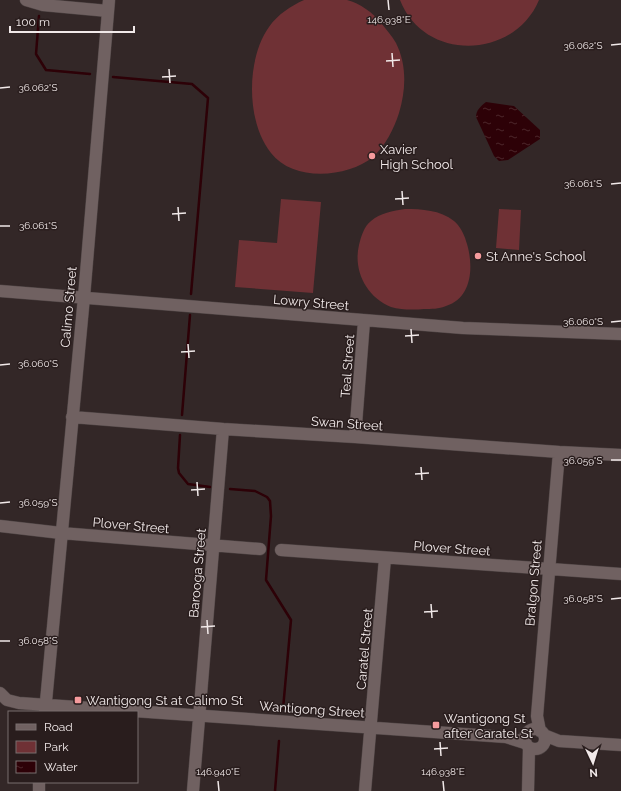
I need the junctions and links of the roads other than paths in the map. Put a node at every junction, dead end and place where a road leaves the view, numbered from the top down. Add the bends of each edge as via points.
1 (26, 0) edge
2 (108, 5) edge
3 (0, 291) edge
4 (84, 297) junction
5 (364, 321) junction
6 (621, 334) edge
7 (72, 417) junction
8 (223, 429) junction
9 (355, 437) junction
10 (559, 452) junction
11 (621, 455) edge
12 (0, 526) edge
13 (61, 533) junction
14 (213, 546) junction
15 (260, 549) dead end
16 (281, 550) dead end
17 (385, 558) junction
18 (548, 568) junction
19 (621, 574) edge
20 (0, 693) edge
21 (45, 708) edge
22 (111, 711) edge
23 (138, 712) edge
24 (200, 715) junction
25 (371, 728) junction
26 (535, 739) junction
27 (621, 745) edge
28 (193, 791) edge
29 (365, 791) edge
30 (528, 791) edge

1 - 2 street via 42,5
2 - 4 street, Calimo Street
3 - 4 street, Lowry Street
4 - 5 street, Lowry Street
4 - 7 street, Calimo Street
5 - 6 street, Lowry Street
5 - 9 street, Teal Street
7 - 8 street, Swan Street
7 - 13 street, Calimo Street
8 - 9 street, Swan Street
8 - 14 street, Barooga Street
9 - 10 street, Swan Street
10 - 11 street, Swan Street
10 - 18 street, Bralgon Street
12 - 13 street, Plover Street
13 - 14 street, Plover Street
13 - 21 street, Calimo Street
14 - 15 street, Plover Street
14 - 24 street, Barooga Street
16 - 17 street, Plover Street
17 - 18 street, Plover Street
17 - 25 street, Caratel Street
18 - 19 street, Plover Street
18 - 26 street, Bralgon Street
20 - 21 street, Wantigong Street via 12,702
21 - 22 street, Wantigong Street
23 - 24 street, Wantigong Street
24 - 25 street, Wantigong Street
24 - 28 street, Barooga Street
25 - 26 street, Wantigong Street
25 - 29 street, Caratel Street
26 - 27 street, Wantigong Street
26 - 30 street, Bralgon Street

